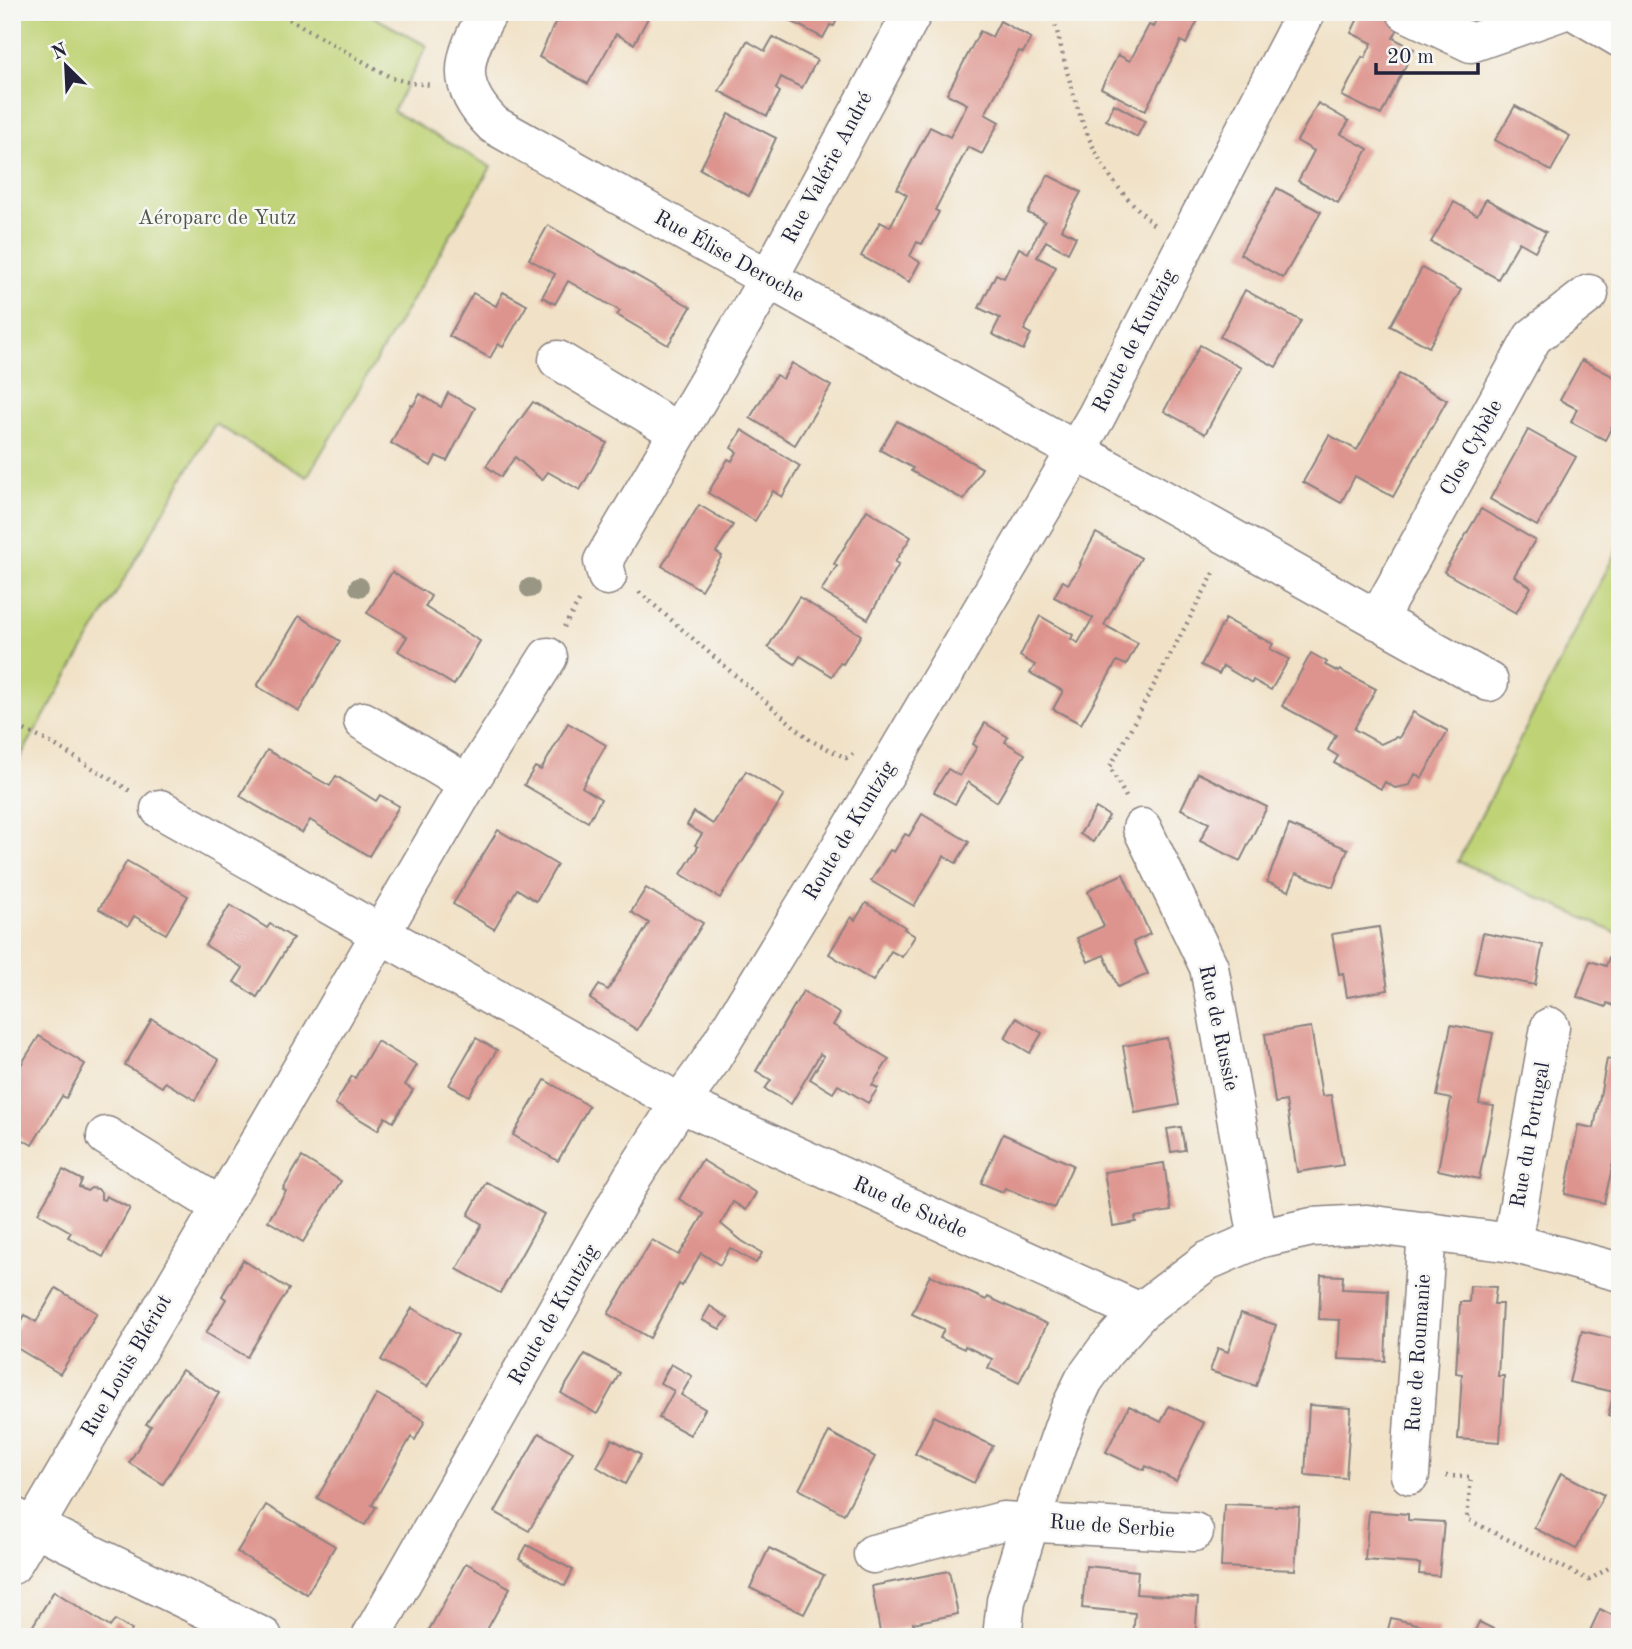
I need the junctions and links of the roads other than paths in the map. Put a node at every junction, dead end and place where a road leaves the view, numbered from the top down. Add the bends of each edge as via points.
1 (488, 12) edge
2 (913, 12) edge
3 (1306, 12) edge
4 (1405, 12) edge
5 (1560, 12) edge
6 (1576, 12) edge
7 (1620, 38) edge
8 (768, 279) junction
9 (1589, 294) dead end
10 (558, 360) dead end
11 (678, 432) junction
12 (1076, 452) junction
13 (607, 576) road end
14 (1377, 620) junction
15 (548, 657) road end
16 (1489, 682) dead end
17 (363, 721) dead end
18 (468, 784) junction
19 (160, 808) road end
20 (1142, 828) road end
21 (381, 933) junction
22 (1550, 1027) dead end
23 (680, 1104) junction
24 (106, 1136) dead end
25 (220, 1206) junction
26 (1427, 1231) junction
27 (1258, 1239) junction
28 (1512, 1243) junction
29 (1620, 1272) edge
30 (1140, 1312) junction
31 (1410, 1475) road end
32 (23, 1521) edge
33 (1030, 1522) junction
34 (1194, 1532) dead end
35 (873, 1554) dead end
36 (12, 1565) edge
37 (263, 1637) edge
38 (370, 1637) edge
39 (1002, 1637) edge

1 - 8 street, Rue Élise Deroche via 464,66 478,108 495,125
2 - 8 street, Rue Valérie André
3 - 12 street, Route de Kuntzig
4 - 5 street via 1471,43
6 - 7 street
8 - 11 street, Rue Valérie André
8 - 12 street, Rue Élise Deroche
9 - 14 street, Clos Cybèle via 1533,337
10 - 11 street
11 - 13 street, Rue Valérie André via 603,561
12 - 14 street
12 - 23 street, Route de Kuntzig via 888,769
14 - 16 street
15 - 18 street, Rue Louis Blériot
17 - 18 street
18 - 21 street, Rue Louis Blériot
19 - 21 street
20 - 27 street, Rue de Russie via 1209,967
21 - 23 street
21 - 25 street, Rue Louis Blériot
22 - 28 street, Rue du Portugal
23 - 30 street, Rue de Suède
23 - 38 street, Route de Kuntzig via 633,1176
24 - 25 street
25 - 32 street, Rue Louis Blériot
26 - 27 street via 1367,1224 1312,1227
26 - 28 street
26 - 31 street, Rue de Roumanie
27 - 30 street via 1207,1261
28 - 29 street
30 - 33 street via 1084,1380
32 - 36 street, Rue Louis Blériot
32 - 37 street
33 - 34 street, Rue de Serbie
33 - 35 street, Rue de Serbie via 1003,1521
33 - 39 street via 1006,1601

